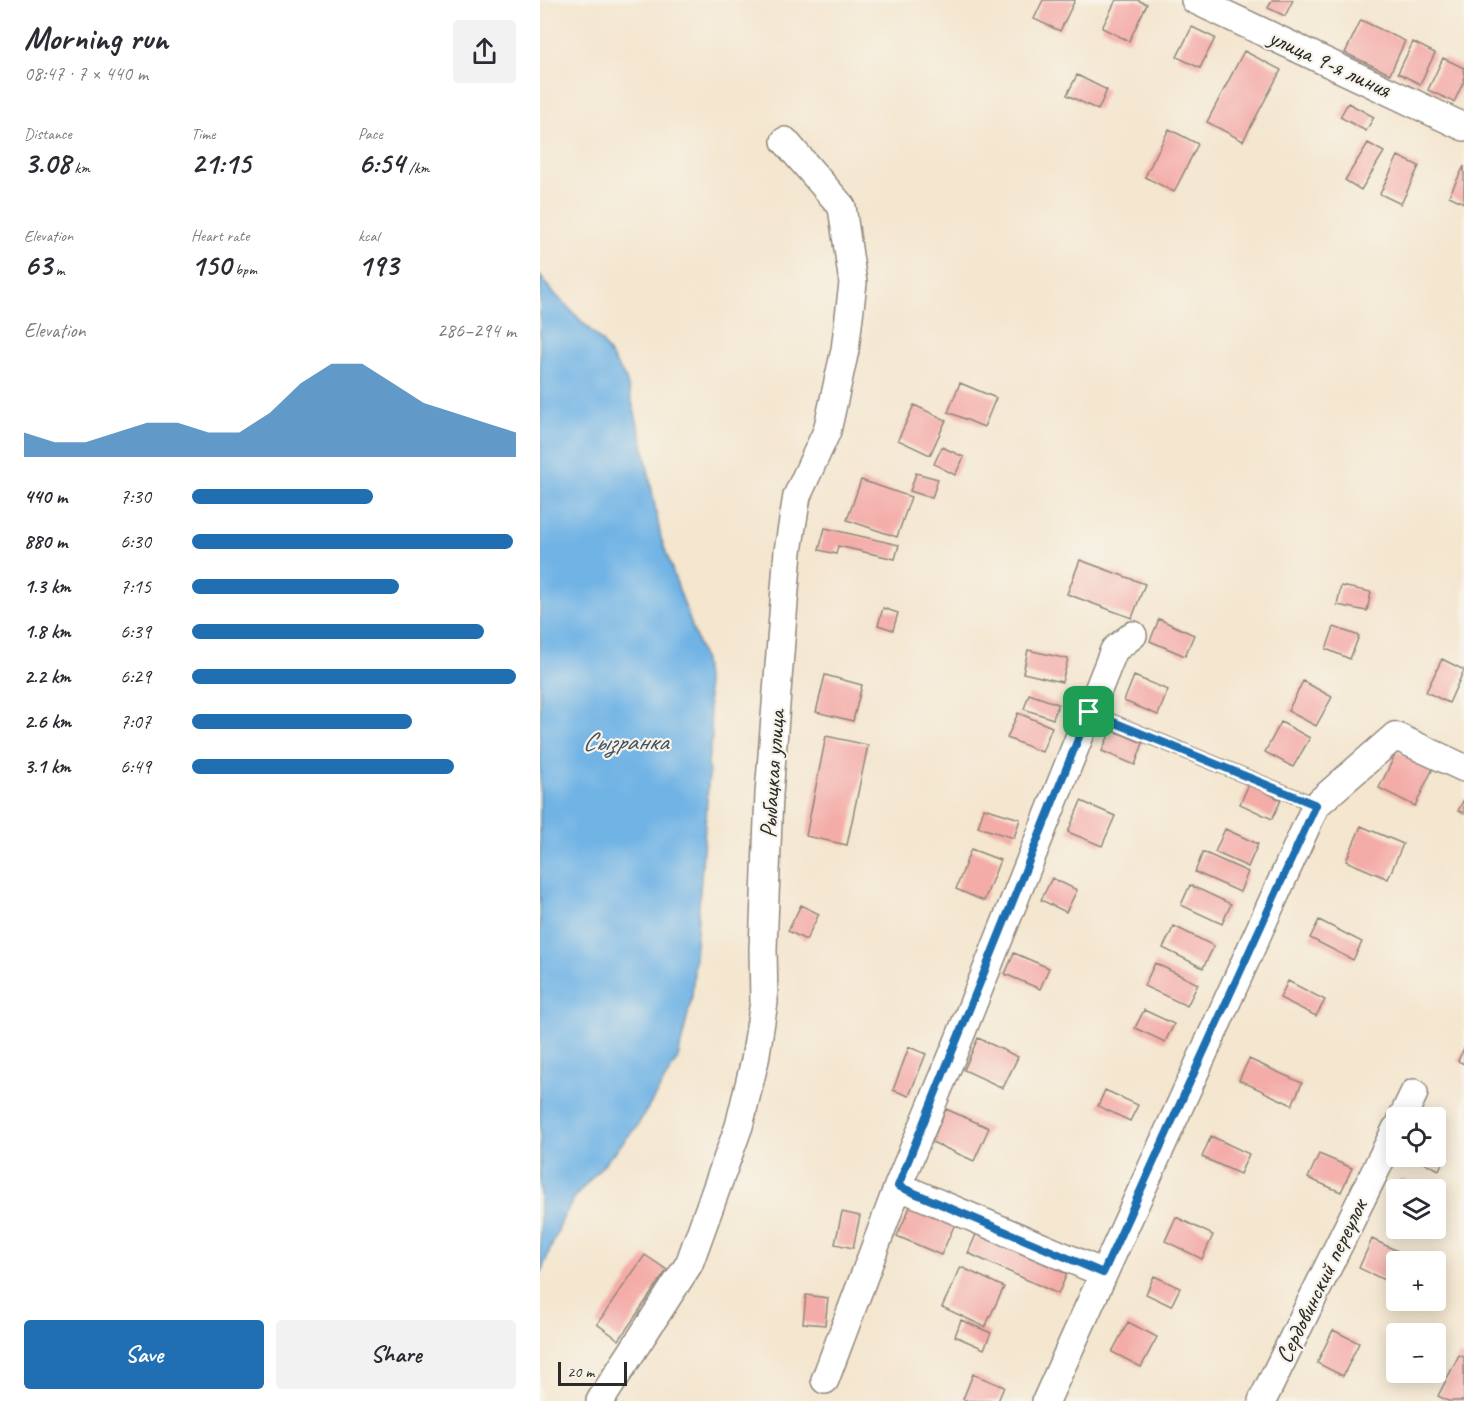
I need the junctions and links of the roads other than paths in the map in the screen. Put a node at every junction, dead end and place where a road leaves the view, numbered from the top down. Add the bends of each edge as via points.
1 (1195, 0) edge
2 (1236, 9) edge
3 (1464, 127) edge
4 (785, 141) dead end
5 (1133, 635) dead end
6 (1089, 712) junction
7 (1464, 768) edge
8 (1316, 805) junction
9 (1414, 1093) dead end
10 (1407, 1107) edge
11 (1386, 1149) edge
12 (898, 1186) junction
13 (1103, 1273) junction
14 (825, 1380) dead end
15 (600, 1401) edge
16 (1046, 1401) edge
17 (1262, 1401) edge

1 - 2 street, улица 9-я линия
2 - 3 street, улица 9-я линия
4 - 15 street, Рыбацкая улица via 842,207 853,283 845,350 827,431 797,496 788,551 769,794 764,1002 739,1126 689,1264
5 - 6 street via 1114,650
6 - 8 lane
6 - 12 street
7 - 8 street via 1395,736
8 - 13 street
9 - 10 street
11 - 17 street, Сердовинский переулок
12 - 13 street
12 - 14 street
13 - 16 street

